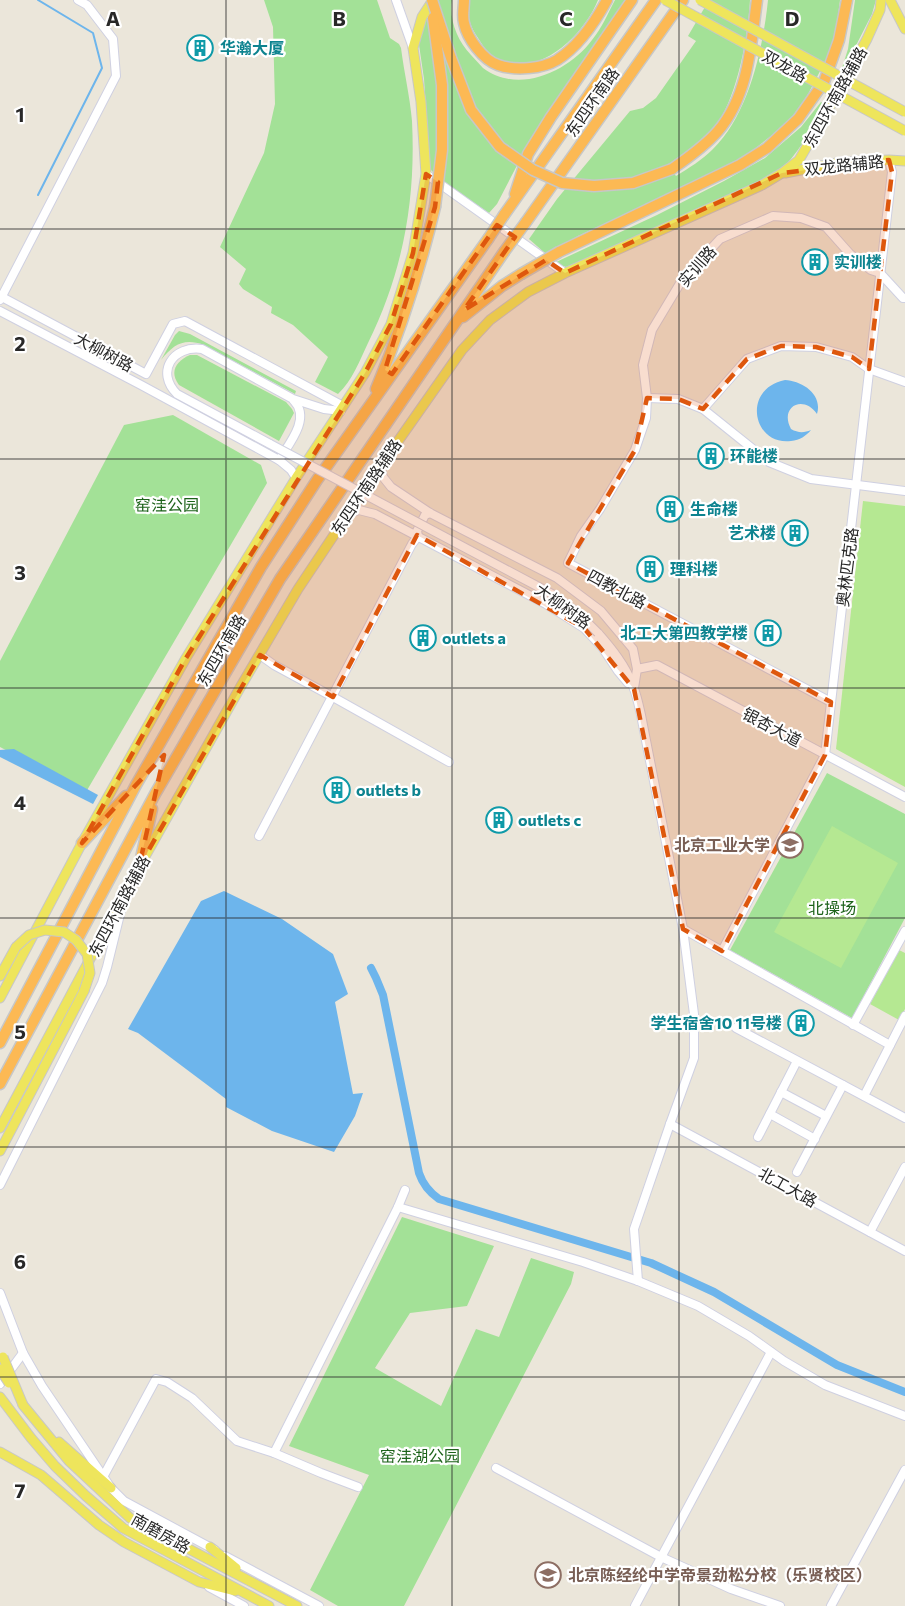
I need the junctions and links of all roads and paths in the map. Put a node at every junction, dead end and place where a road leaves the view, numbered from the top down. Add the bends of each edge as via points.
1 (78, 0) edge
2 (396, 0) edge
3 (432, 0) edge
4 (464, 0) edge
5 (607, 0) edge
6 (632, 0) edge
7 (656, 0) edge
8 (665, 0) edge
9 (683, 0) edge
10 (700, 0) edge
11 (757, 0) edge
12 (847, 0) edge
13 (881, 0) edge
14 (890, 0) edge
15 (905, 29) edge
16 (412, 48) junction
17 (905, 112) edge
18 (905, 131) edge
19 (904, 159) edge
20 (889, 160) junction
21 (782, 173) junction
22 (426, 174) junction
23 (507, 211) junction
24 (565, 273) junction
25 (880, 273) junction
26 (0, 298) edge
27 (905, 298) edge
28 (0, 310) edge
29 (456, 323) junction
30 (869, 369) junction
31 (146, 374) junction
32 (905, 382) edge
33 (141, 385) junction
34 (647, 398) junction
35 (293, 399) junction
36 (342, 408) junction
37 (703, 409) junction
38 (366, 410) junction
39 (279, 460) junction
40 (380, 465) junction
41 (297, 478) junction
42 (856, 486) junction
43 (905, 491) edge
44 (430, 513) junction
45 (347, 514) junction
46 (418, 536) junction
47 (260, 655) junction
48 (638, 669) junction
49 (634, 689) junction
50 (333, 697) junction
51 (831, 702) junction
52 (825, 755) junction
53 (449, 762) dead end
54 (136, 785) junction
55 (155, 794) junction
56 (905, 797) edge
57 (259, 836) dead end
58 (82, 843) junction
59 (139, 867) junction
60 (125, 895) junction
61 (684, 929) junction
62 (905, 932) edge
63 (722, 951) junction
64 (0, 976) edge
65 (0, 998) edge
66 (904, 1020) edge
67 (853, 1025) junction
68 (736, 1028) dead end
69 (0, 1043) edge
70 (890, 1045) junction
71 (797, 1061) junction
72 (0, 1084) edge
73 (843, 1085) junction
74 (781, 1092) junction
75 (864, 1096) junction
76 (770, 1114) junction
77 (826, 1116) junction
78 (905, 1118) edge
79 (670, 1124) junction
80 (0, 1128) edge
81 (758, 1137) dead end
82 (815, 1138) junction
83 (0, 1151) edge
84 (905, 1167) edge
85 (797, 1172) dead end
86 (0, 1185) edge
87 (405, 1190) dead end
88 (398, 1207) junction
89 (870, 1232) junction
90 (905, 1251) edge
91 (638, 1281) junction
92 (0, 1293) edge
93 (771, 1352) junction
94 (23, 1353) junction
95 (2, 1354) edge
96 (0, 1369) edge
97 (0, 1384) edge
98 (0, 1397) edge
99 (24, 1405) junction
100 (905, 1416) edge
101 (37, 1423) junction
102 (0, 1452) edge
103 (274, 1453) junction
104 (496, 1468) dead end
105 (905, 1470) edge
106 (104, 1477) junction
107 (358, 1486) dead end
108 (111, 1488) junction
109 (86, 1496) junction
110 (99, 1525) junction
111 (210, 1547) junction
112 (661, 1557) junction
113 (200, 1582) junction
114 (255, 1583) junction
115 (249, 1595) junction
116 (244, 1606) edge
117 (269, 1606) edge
118 (297, 1606) edge
119 (319, 1606) edge
120 (635, 1606) edge
121 (780, 1606) edge
122 (831, 1606) edge

1 - 26 street via 87,5 113,39 116,76
2 - 16 street
3 - 11 highway, bridge via 471,110 500,147 533,171 562,183 594,186 633,183 672,169 719,130 735,104 747,69
3 - 16 main road
3 - 38 highway, bridge via 442,85 442,150 435,207 409,304
4 - 5 highway via 464,23 476,49 497,65 527,69 556,61 576,44
6 - 23 highway via 528,154
7 - 23 highway, 东四环南路
8 - 18 main road, 双龙路, bridge
9 - 29 highway, 东四环南路, bridge
10 - 17 main road, 双龙路, bridge
12 - 29 highway, bridge via 839,40 824,81 798,118 767,148 740,165 559,252 502,286
13 - 21 main road, 东四环南路辅路 via 867,39 800,160
14 - 15 main road
16 - 22 main road
19 - 20 main road, 双龙路辅路
20 - 21 main road, 双龙路辅路 via 842,162
20 - 25 street, 奥林匹克路 via 892,172
21 - 24 main road, 东四环南路辅路
22 - 24 street
22 - 36 main road via 413,253 391,324
23 - 38 highway, 东四环南路, bridge
24 - 40 main road, 东四环南路辅路 via 528,292 490,320 462,350
25 - 27 street, 实训路
25 - 30 street, 奥林匹克路
25 - 34 street, 实训路 via 849,254 826,227 801,218 773,216 720,239 682,280 652,330 643,364
26 - 31 street, 大柳树路
28 - 33 street, 大柳树路
29 - 55 highway, 东四环南路 via 280,579
30 - 32 street
30 - 37 street via 852,357 816,347 781,346 747,359
30 - 42 street, 奥林匹克路
31 - 33 street
31 - 36 street, 大柳树路 via 173,324 185,321
33 - 39 street, 大柳树路
34 - 37 street via 678,399
34 - 51 street, 四教北路 via 646,418 635,450 568,563
35 - 36 street via 324,409
35 - 39 street via 301,413 298,428
35 - 49 street, 大柳树路, bridge via 202,349 181,351 170,360 166,375 177,394 552,594 578,612 598,633 626,670
36 - 41 main road
37 - 42 street via 769,462 811,479
38 - 54 highway, 东四环南路 via 261,567
39 - 41 street, 大柳树路
40 - 44 street via 391,488
40 - 45 main road, 东四环南路辅路
41 - 58 main road via 186,658
42 - 43 street
42 - 51 street, 奥林匹克路
44 - 46 street via 425,515
44 - 48 street via 557,578 602,611 633,649
45 - 46 street via 359,510 375,514
45 - 47 main road, 东四环南路辅路
46 - 49 street via 584,628
46 - 50 street
47 - 50 street
47 - 59 main road, 东四环南路辅路
48 - 49 street
48 - 52 street, 银杏大道 via 657,665
49 - 61 street, 大柳树路
50 - 53 street
50 - 57 street
51 - 52 street, 奥林匹克路
52 - 56 street, 银杏大道
52 - 63 street, 奥林匹克路
54 - 58 highway
54 - 69 highway, 东四环南路
55 - 59 highway
55 - 72 highway, 东四环南路
58 - 65 main road
59 - 60 main road, 东四环南路辅路
60 - 80 main road, 东四环南路辅路
60 - 86 street via 102,983
61 - 63 street
61 - 79 street, 大柳树路 via 694,1014 694,1058
62 - 67 street
63 - 67 street
64 - 83 main road, bridge via 16,947 29,935 45,930 64,932 76,940 87,954 90,973 84,992
66 - 70 street
67 - 70 street
68 - 71 street
70 - 75 street
71 - 73 street
71 - 74 street
73 - 75 street
73 - 77 street
74 - 76 street
74 - 77 street
75 - 78 street
76 - 81 street
76 - 82 street
77 - 82 street
79 - 89 street, 北工大路
79 - 91 street, 大柳树路 via 634,1229
82 - 85 street
84 - 89 street
87 - 88 street
88 - 91 street
88 - 103 street
89 - 90 street, 北工大路
91 - 93 street via 698,1306
92 - 94 street
93 - 100 street via 825,1385
93 - 112 street
94 - 97 street
94 - 106 street
95 - 99 main road, bridge
96 - 99 main road, bridge
98 - 109 main road, 南磨房路 via 55,1466
99 - 101 main road, 南磨房路
101 - 108 main road
101 - 114 main road, 南磨房路 via 69,1461 130,1518
102 - 110 main road via 41,1475
103 - 106 street via 237,1441 192,1398 156,1378
103 - 107 street
104 - 112 street
105 - 122 street
106 - 108 street
108 - 111 street via 124,1501
109 - 110 main road
109 - 115 main road, 南磨房路 via 123,1528
110 - 113 main road
111 - 114 main road
111 - 119 street
112 - 120 street
112 - 121 street
113 - 115 main road
113 - 116 street
114 - 118 main road, 南磨房路
115 - 117 main road, 南磨房路

